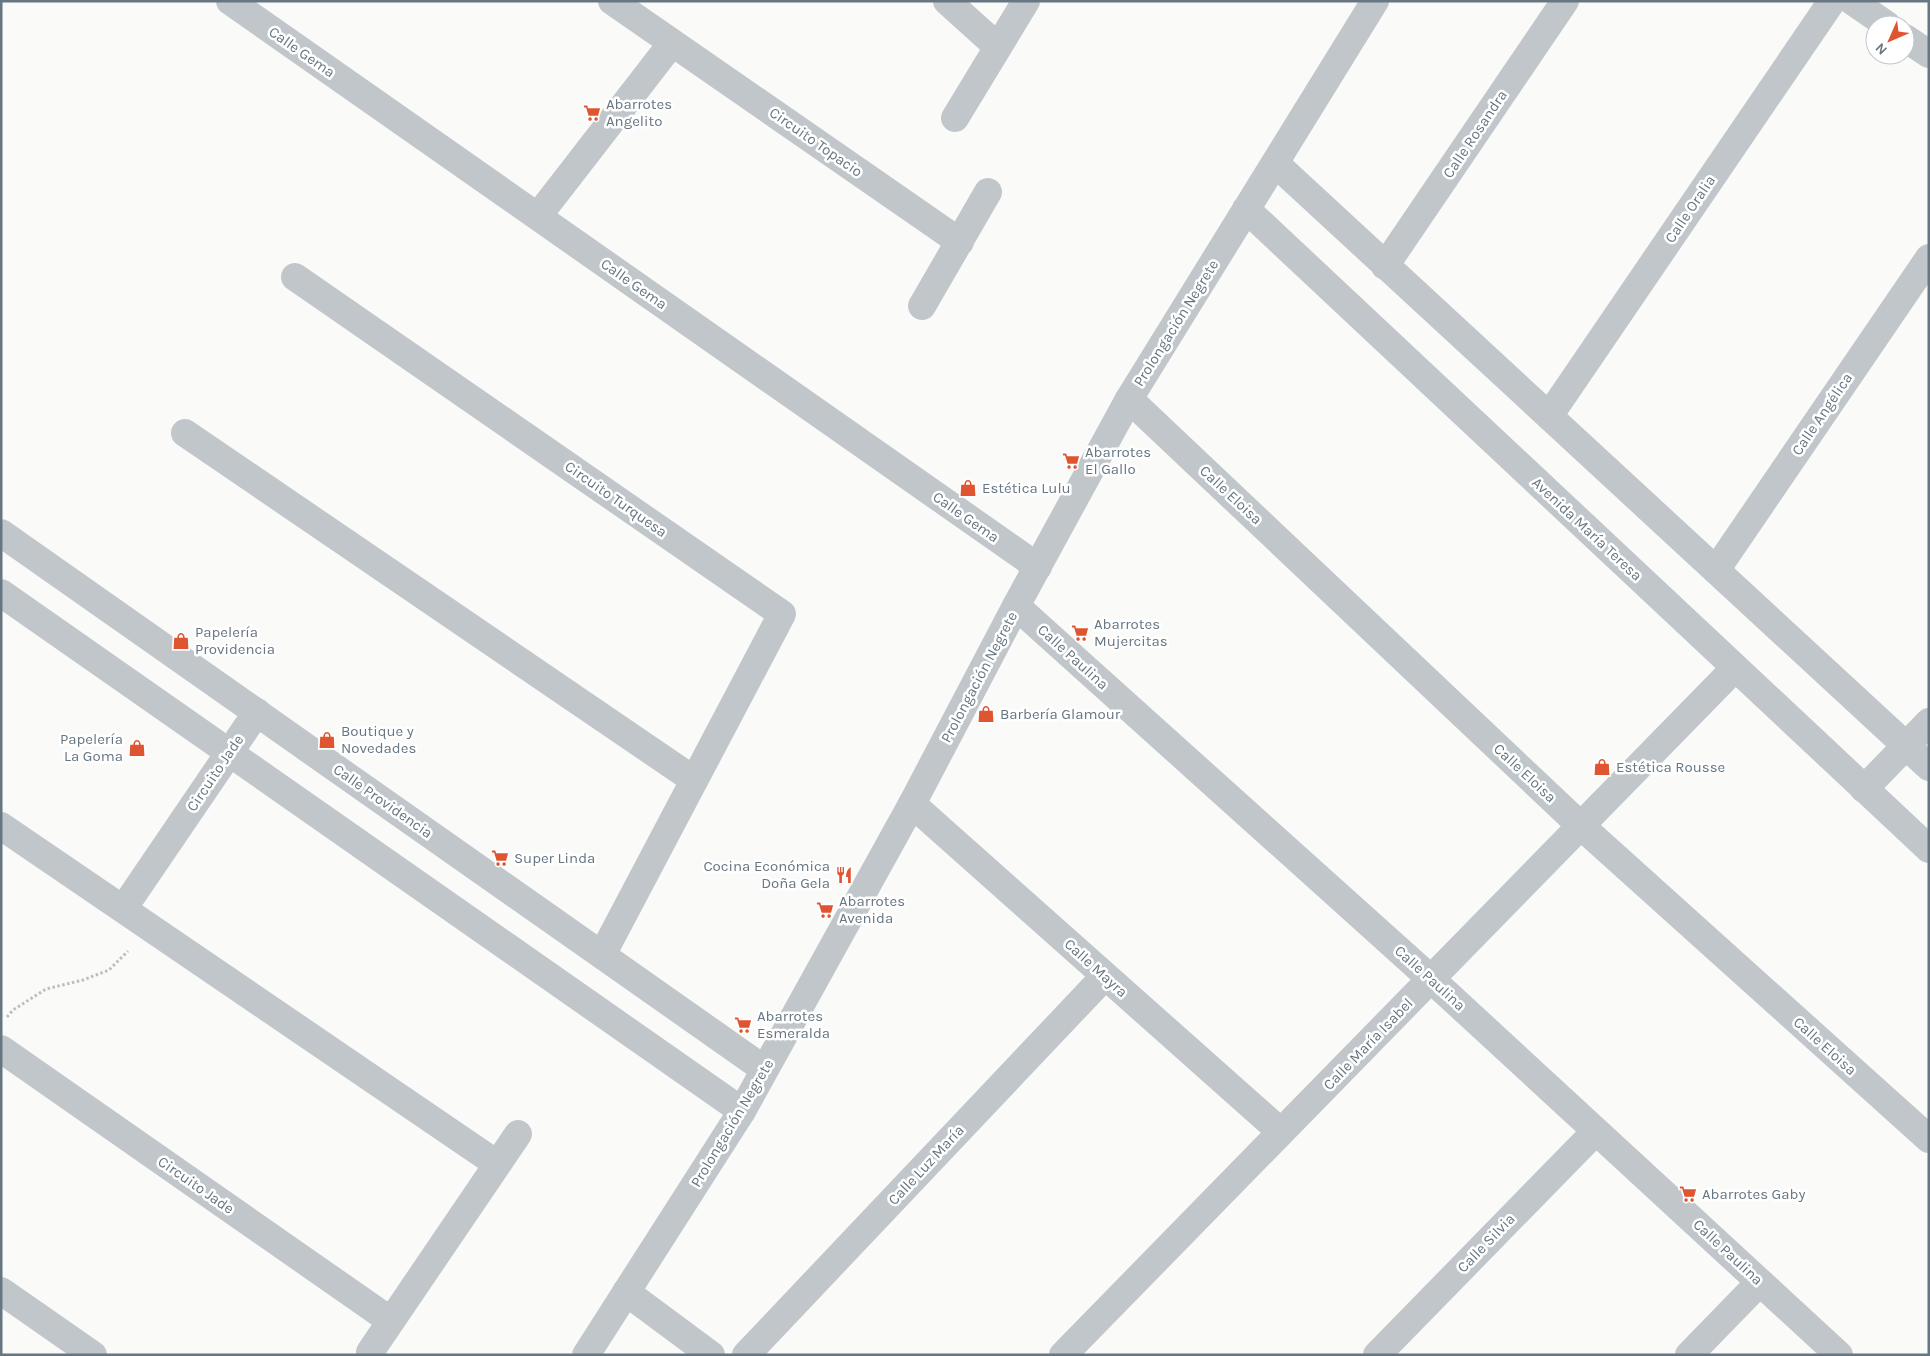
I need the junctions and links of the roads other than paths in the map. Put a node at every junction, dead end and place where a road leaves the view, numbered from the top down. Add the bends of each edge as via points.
1 (230, 1) edge
2 (612, 1) edge
3 (947, 1) edge
4 (1026, 1) edge
5 (1375, 1) edge
6 (1565, 1) edge
7 (1832, 1) edge
8 (1852, 1) edge
9 (1872, 15) edge
10 (672, 43) junction
11 (1915, 45) edge
12 (998, 48) junction
13 (1929, 54) edge
14 (955, 118) dead end
15 (1276, 163) junction
16 (988, 192) dead end
17 (1246, 209) junction
18 (538, 216) junction
19 (960, 242) junction
20 (1929, 258) edge
21 (1385, 266) junction
22 (294, 277) dead end
23 (922, 306) dead end
24 (1129, 399) junction
25 (1549, 416) junction
26 (185, 433) dead end
27 (1, 533) edge
28 (1038, 567) junction
29 (1716, 570) junction
30 (1, 593) edge
31 (1016, 606) junction
32 (1735, 668) junction
33 (257, 712) junction
34 (1929, 722) edge
35 (1906, 746) junction
36 (229, 753) junction
37 (1929, 767) edge
38 (694, 780) junction
39 (1864, 789) junction
40 (912, 804) junction
41 (1, 826) edge
42 (1581, 826) junction
43 (1929, 849) edge
44 (123, 909) junction
45 (602, 955) junction
46 (1105, 976) junction
47 (1432, 979) junction
48 (1, 1049) edge
49 (764, 1069) junction
50 (742, 1111) junction
51 (1596, 1131) junction
52 (1281, 1132) junction
53 (518, 1134) dead end
54 (1929, 1139) edge
55 (497, 1164) junction
56 (1760, 1282) junction
57 (1, 1291) edge
58 (626, 1292) junction
59 (391, 1321) junction
60 (370, 1352) dead end
61 (92, 1355) edge
62 (586, 1355) edge
63 (711, 1355) edge
64 (746, 1355) edge
65 (1063, 1355) edge
66 (1377, 1355) edge
67 (1689, 1355) edge
68 (1839, 1355) edge

1 - 18 street, Calle Gema
2 - 10 street, Circuito Topacio
3 - 12 street
4 - 12 street
5 - 15 street, Prolongación Negrete
6 - 21 street, Calle Rosandra
7 - 25 street, Calle Oralia
8 - 9 street
10 - 18 street
10 - 19 street, Circuito Topacio
11 - 13 street
12 - 14 street
15 - 17 street, Prolongación Negrete
15 - 21 street
16 - 19 street
17 - 24 street, Prolongación Negrete
17 - 32 street, Avenida María Teresa
18 - 28 street, Calle Gema
19 - 23 street
20 - 29 street, Calle Angélica
21 - 25 street
22 - 38 street, Circuito Turquesa via 782,614
24 - 28 street, Prolongación Negrete
24 - 42 street, Calle Eloisa
25 - 29 street
26 - 38 street
27 - 33 street, Calle Providencia
28 - 31 street, Prolongación Negrete
29 - 35 street
30 - 36 street
31 - 40 street, Prolongación Negrete
31 - 47 street, Calle Paulina
32 - 39 street, Avenida María Teresa
32 - 42 street, Calle María Isabel
33 - 36 street, Circuito Jade
33 - 45 street, Calle Providencia
34 - 35 street
35 - 37 street
35 - 39 street
36 - 44 street, Circuito Jade
36 - 50 street
38 - 45 street, Circuito Turquesa
39 - 43 street, Avenida María Teresa
40 - 46 street, Calle Mayra
40 - 49 street, Prolongación Negrete
41 - 44 street
42 - 47 street, Calle María Isabel
42 - 54 street, Calle Eloisa
44 - 55 street
45 - 49 street, Calle Providencia
46 - 52 street, Calle Mayra
46 - 64 street, Calle Luz María
47 - 51 street, Calle Paulina
47 - 52 street, Calle María Isabel
48 - 59 street, Circuito Jade
49 - 50 street, Prolongación Negrete
50 - 58 street, Prolongación Negrete
51 - 56 street, Calle Paulina
51 - 66 street, Calle Silvia
52 - 65 street, Calle María Isabel
53 - 55 street
55 - 59 street
56 - 67 street
56 - 68 street, Calle Paulina
57 - 61 street
58 - 62 street, Prolongación Negrete
58 - 63 street
59 - 60 street

